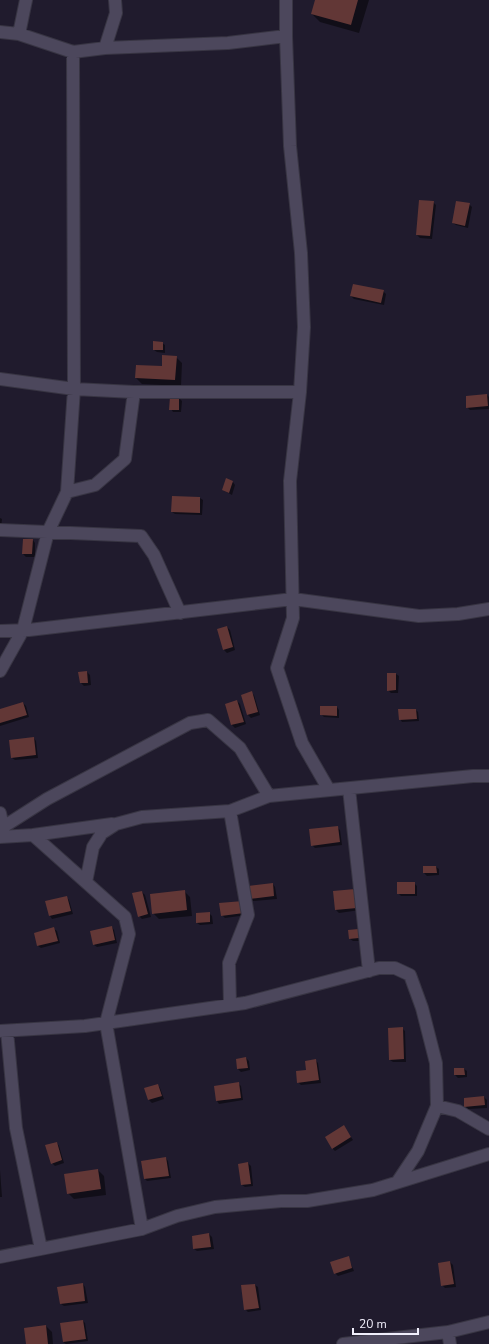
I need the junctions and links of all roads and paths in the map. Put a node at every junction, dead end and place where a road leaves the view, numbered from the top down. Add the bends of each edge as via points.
1 (26, 0) edge
2 (115, 0) edge
3 (286, 0) edge
4 (0, 32) edge
5 (19, 34) junction
6 (286, 36) junction
7 (104, 48) junction
8 (73, 52) junction
9 (0, 379) edge
10 (74, 389) junction
11 (134, 392) junction
12 (300, 392) junction
13 (67, 492) junction
14 (0, 530) edge
15 (48, 532) junction
16 (293, 599) junction
17 (489, 609) edge
18 (180, 613) junction
19 (23, 630) junction
20 (0, 631) edge
21 (0, 671) edge
22 (489, 776) edge
23 (349, 789) junction
24 (329, 790) junction
25 (269, 796) junction
26 (230, 811) junction
27 (0, 813) edge
28 (116, 824) junction
29 (1, 831) edge
30 (34, 835) junction
31 (86, 882) junction
32 (369, 971) junction
33 (230, 1005) junction
34 (106, 1023) junction
35 (3, 1031) edge
36 (438, 1106) junction
37 (489, 1129) edge
38 (489, 1154) edge
39 (398, 1181) junction
40 (142, 1229) junction
41 (41, 1249) junction
42 (0, 1257) edge
43 (489, 1322) edge
44 (448, 1332) junction
45 (343, 1344) edge
46 (450, 1344) edge

1 - 5 street
2 - 7 street via 116,13
3 - 6 street
4 - 5 street
5 - 8 street
6 - 7 street via 205,45
6 - 12 street via 290,146 304,327
7 - 8 street
8 - 10 street
9 - 10 street
10 - 11 street
10 - 13 street
11 - 12 street
11 - 13 street via 125,459 95,485
12 - 16 street via 290,481
13 - 15 street
14 - 15 street
15 - 18 street via 141,536 154,555
15 - 19 street
16 - 17 street via 420,616
16 - 18 street
16 - 24 street via 293,618 277,668 302,743
18 - 19 street
19 - 20 street
19 - 21 street
22 - 23 street
23 - 24 street
23 - 32 street
24 - 25 street
25 - 26 street
25 - 29 street via 240,748 208,720 190,723 47,800
26 - 28 street via 142,817
26 - 33 street via 248,915 229,963
27 - 29 street
28 - 30 street
28 - 31 street via 102,833 93,847
29 - 30 street
30 - 31 street
31 - 34 street via 125,917 129,934
32 - 33 street
32 - 36 street via 395,968 410,975 422,1008 436,1063
33 - 34 street
34 - 35 street
34 - 40 street
35 - 41 street via 16,1128
36 - 37 street via 458,1111
36 - 39 street via 418,1151
38 - 39 street
39 - 40 street via 373,1190 330,1198 215,1207 177,1216
40 - 41 street
41 - 42 street
43 - 44 street
44 - 45 street
44 - 46 street

